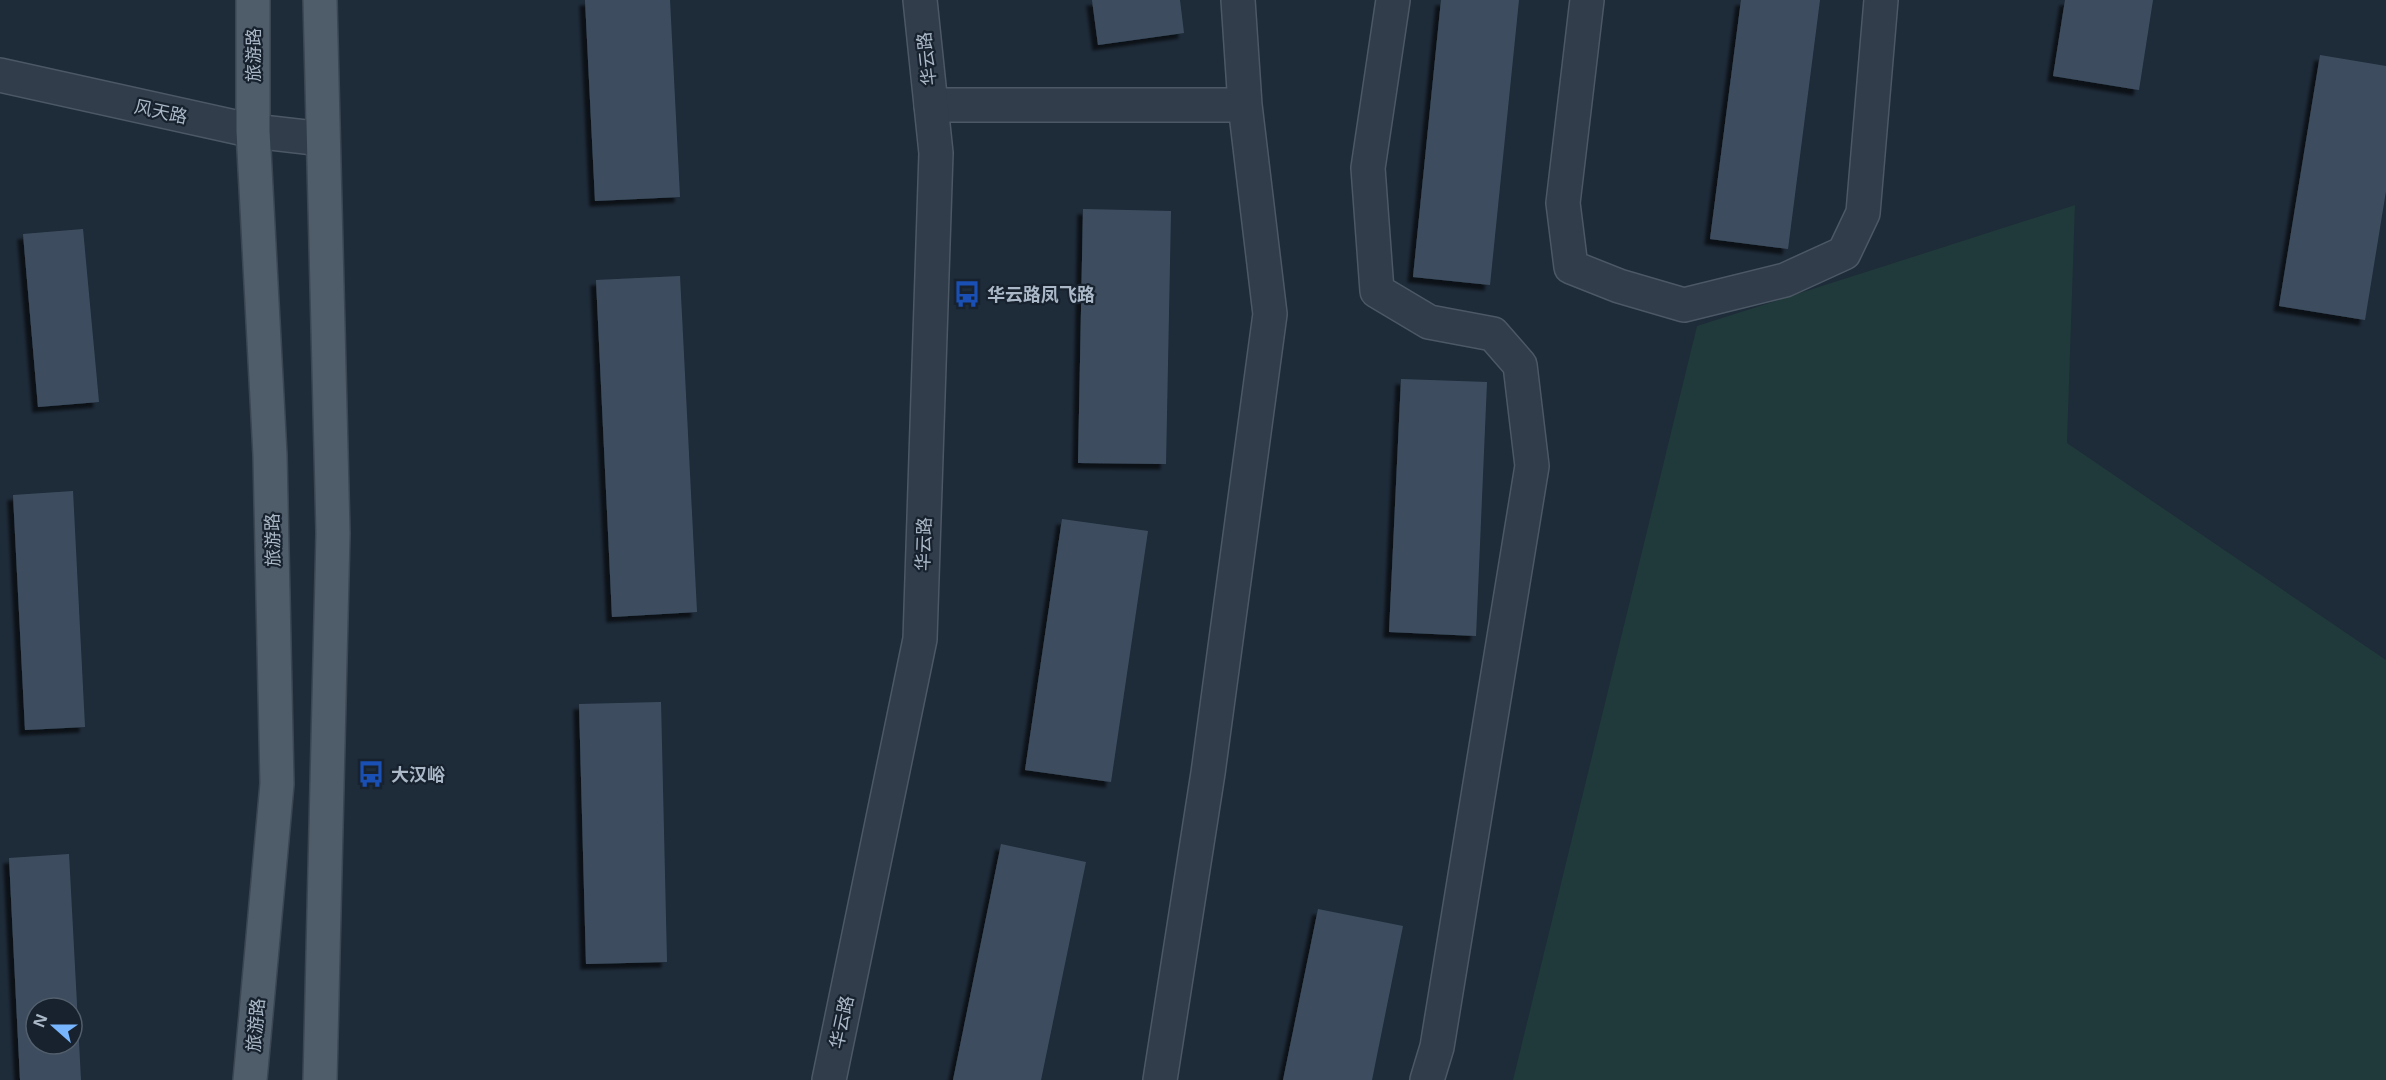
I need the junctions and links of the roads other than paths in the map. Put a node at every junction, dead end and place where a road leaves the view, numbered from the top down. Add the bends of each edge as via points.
1 (253, 0) edge
2 (320, 0) edge
3 (920, 0) edge
4 (1238, 0) edge
5 (1393, 0) edge
6 (1587, 0) edge
7 (1881, 0) edge
8 (0, 75) edge
9 (931, 105) junction
10 (1245, 105) junction
11 (253, 131) junction
12 (323, 139) junction
13 (250, 1080) edge
14 (320, 1080) edge
15 (829, 1080) edge
16 (1160, 1080) edge
17 (1427, 1080) edge

1 - 11 main road, 旅游路
2 - 12 main road
3 - 9 street, 华云路
4 - 10 street
5 - 17 street via 1368,168 1377,291 1429,322 1493,334 1521,365 1532,466 1437,1047
6 - 7 street via 1563,203 1571,267 1684,305 1785,280 1844,253 1863,213
8 - 11 street, 风天路
9 - 10 street
9 - 15 street, 华云路 via 936,153 920,639
10 - 16 street via 1270,314 1208,773
11 - 12 street, 风天路
11 - 13 main road, 旅游路 via 270,455 277,784
12 - 14 main road via 333,533

